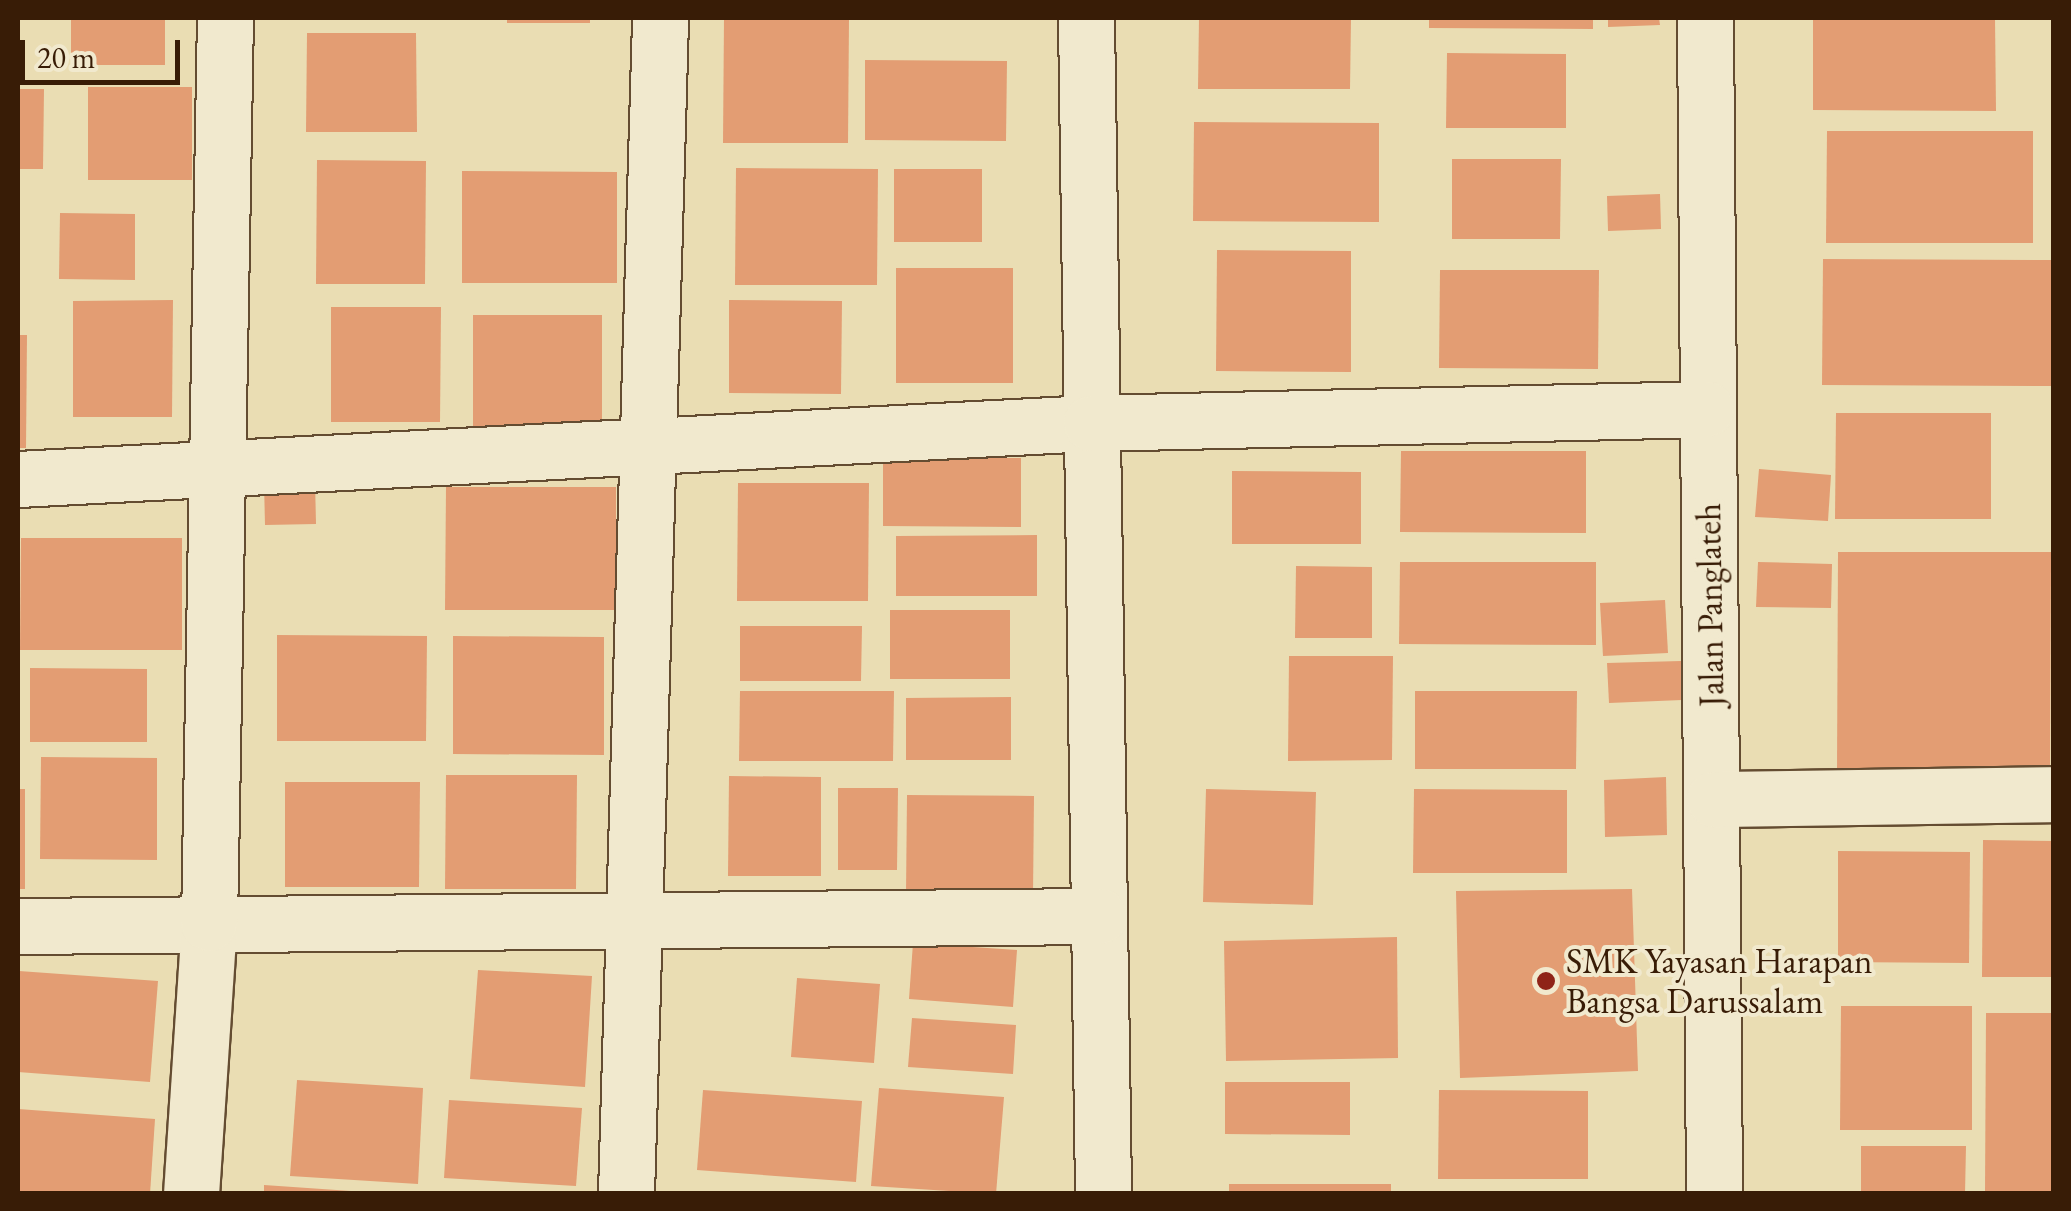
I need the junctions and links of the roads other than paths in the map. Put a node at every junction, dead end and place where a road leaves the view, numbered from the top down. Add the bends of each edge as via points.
1 (225, 18) edge
2 (660, 18) edge
3 (1086, 18) edge
4 (1705, 18) edge
5 (1706, 409) junction
6 (1092, 423) junction
7 (650, 448) junction
8 (220, 470) junction
9 (18, 479) edge
10 (2054, 794) edge
11 (1714, 799) junction
12 (638, 914) junction
13 (1099, 916) junction
14 (208, 923) junction
15 (18, 926) edge
16 (191, 1194) edge
17 (626, 1194) edge
18 (1103, 1194) edge
19 (1714, 1194) edge

1 - 8 street
2 - 7 street
3 - 6 street
4 - 5 street, Jalan Panglateh
5 - 6 street
5 - 11 street, Jalan Panglateh
6 - 7 street
6 - 13 street
7 - 8 street
7 - 12 street
8 - 9 street
8 - 14 street
10 - 11 street
11 - 19 street, Jalan Panglateh
12 - 13 street
12 - 14 street
12 - 17 street
13 - 18 street
14 - 15 street
14 - 16 street

